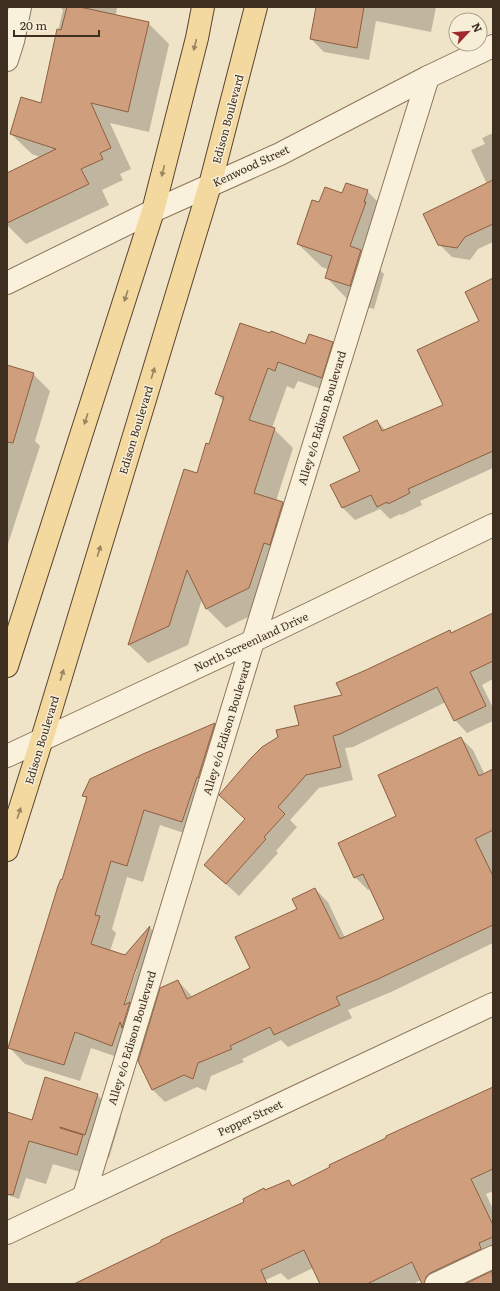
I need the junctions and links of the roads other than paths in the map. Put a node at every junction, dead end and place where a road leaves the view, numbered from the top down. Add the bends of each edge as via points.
1 (20, 7) edge
2 (203, 7) edge
3 (256, 7) edge
4 (493, 46) edge
5 (7, 60) edge
6 (428, 77) junction
7 (210, 185) junction
8 (153, 211) junction
9 (7, 283) edge
10 (493, 526) edge
11 (253, 641) junction
12 (7, 666) edge
13 (42, 739) junction
14 (7, 756) edge
15 (7, 850) edge
16 (493, 1004) edge
17 (84, 1196) junction
18 (7, 1233) edge
19 (493, 1257) edge
20 (436, 1284) edge

1 - 5 street
2 -> 8 main road
3 - 7 main road, Edison Boulevard
4 - 6 street, Kenwood Street
6 - 7 street, Kenwood Street via 280,154
6 - 11 street, Alley e/o Edison Boulevard
7 - 8 street, Kenwood Street
13 -> 7 main road, Edison Boulevard
8 - 9 street, Kenwood Street
8 -> 12 main road
10 - 11 street, North Screenland Drive
11 - 13 street, North Screenland Drive
11 - 17 street, Alley e/o Edison Boulevard
13 - 14 street, North Screenland Drive
15 -> 13 main road, Edison Boulevard
16 - 17 street, Pepper Street
17 - 18 street, Pepper Street
19 - 20 street

